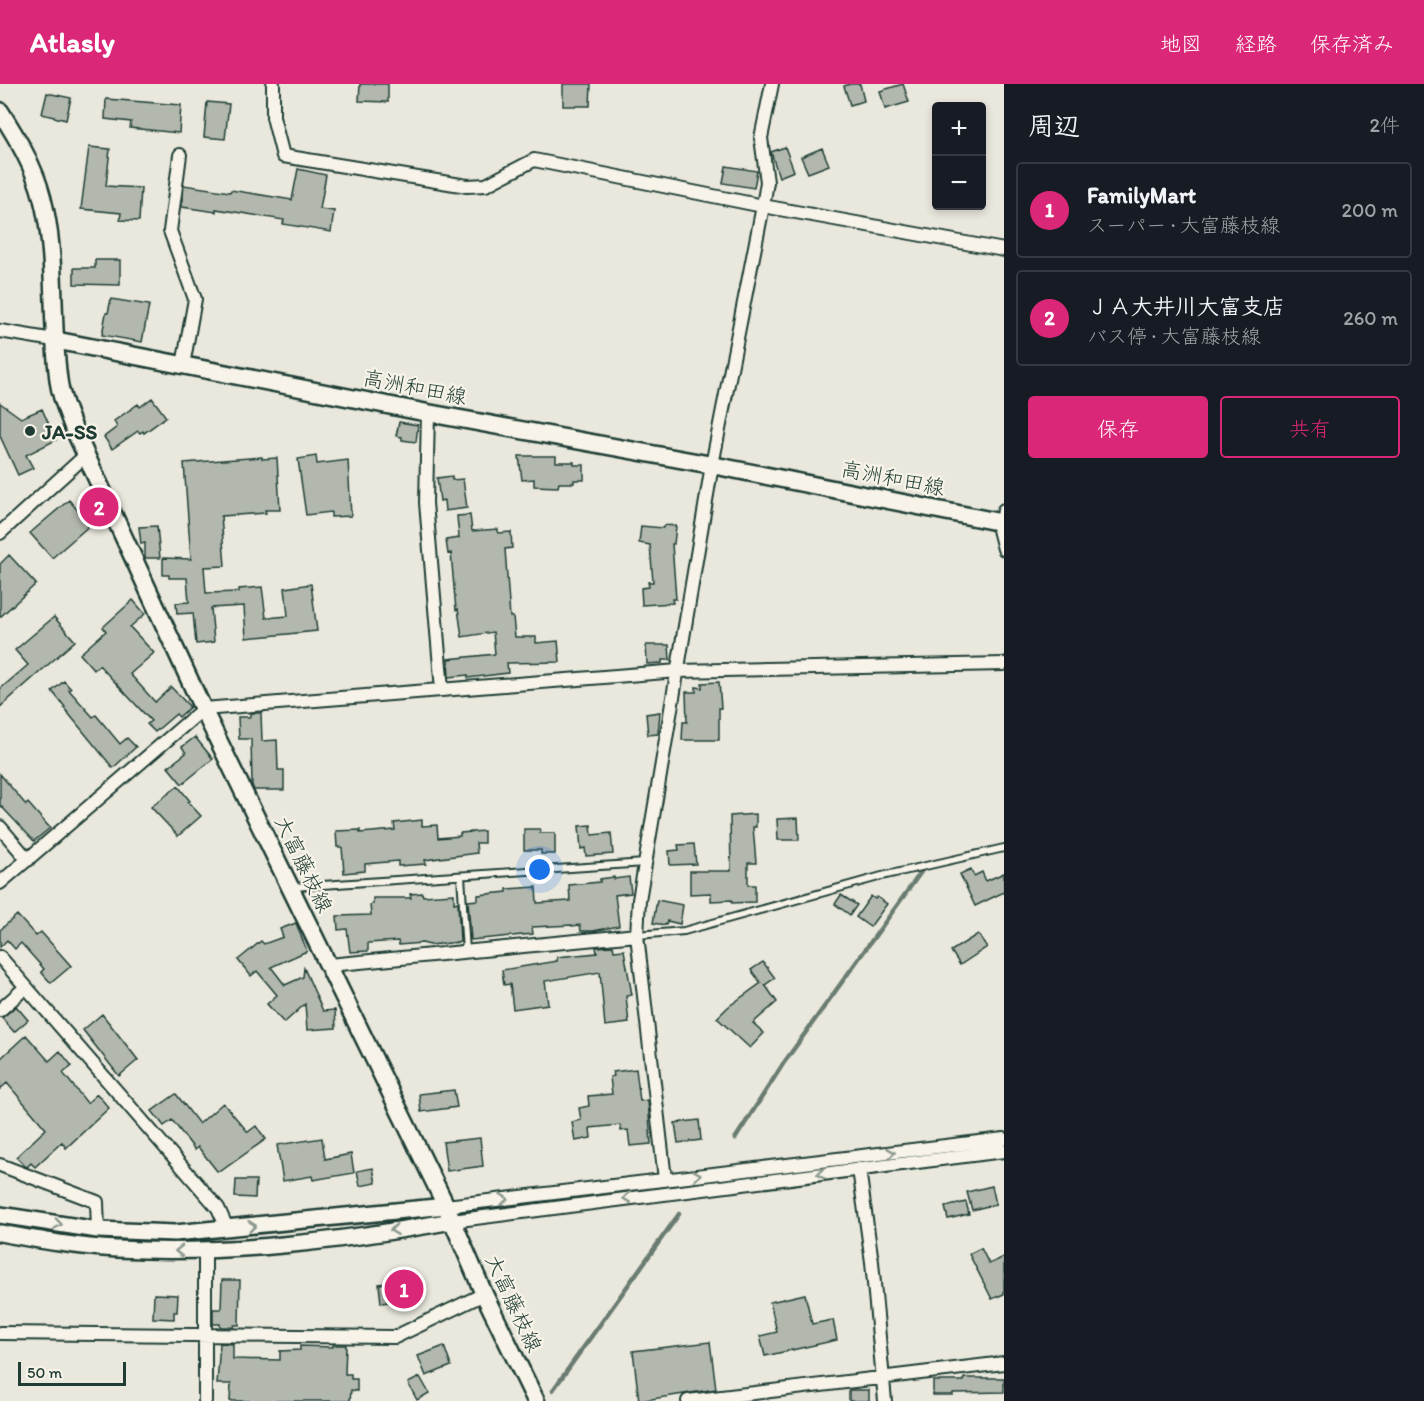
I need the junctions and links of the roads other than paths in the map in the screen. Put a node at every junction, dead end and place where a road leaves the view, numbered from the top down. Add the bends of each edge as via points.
1 (273, 84) edge
2 (772, 84) edge
3 (0, 111) edge
4 (180, 155) dead end
5 (763, 206) junction
6 (1004, 250) edge
7 (0, 331) edge
8 (54, 340) junction
9 (183, 365) junction
10 (428, 413) junction
11 (86, 455) junction
12 (712, 465) junction
13 (1002, 520) edge
14 (0, 533) edge
15 (1004, 549) edge
16 (1004, 664) edge
17 (678, 671) junction
18 (442, 690) junction
19 (203, 709) junction
20 (0, 828) edge
21 (1004, 848) edge
22 (28, 860) junction
23 (645, 863) junction
24 (461, 876) junction
25 (0, 883) edge
26 (290, 887) junction
27 (637, 935) junction
28 (466, 951) junction
29 (0, 957) edge
30 (328, 965) junction
31 (26, 987) junction
32 (0, 1010) edge
33 (1004, 1139) edge
34 (1004, 1151) edge
35 (0, 1166) edge
36 (859, 1169) junction
37 (665, 1179) junction
38 (449, 1213) junction
39 (0, 1215) edge
40 (227, 1228) junction
41 (98, 1230) junction
42 (0, 1233) edge
43 (205, 1251) junction
44 (484, 1294) junction
45 (0, 1333) edge
46 (206, 1333) junction
47 (1004, 1363) edge
48 (884, 1377) junction
49 (205, 1401) edge
50 (536, 1401) edge
51 (688, 1401) edge
52 (885, 1401) edge

1 - 5 street via 273,117 283,156 467,186 486,185 534,160
2 - 5 street via 761,138 766,182
3 - 8 main road via 23,148 42,196 49,234
4 - 9 street via 170,231 195,298
5 - 6 street
5 - 12 street
7 - 8 street
8 - 9 main road, 高洲和田線
8 - 11 main road, 大富藤枝線 via 59,386
9 - 10 main road, 高洲和田線
10 - 12 main road, 高洲和田線
10 - 18 street via 426,503
11 - 14 street
11 - 19 main road, 大富藤枝線
12 - 13 main road, 高洲和田線
12 - 17 street
13 - 15 street
16 - 17 street
17 - 18 street
17 - 23 street
18 - 19 street
19 - 22 street
19 - 26 main road, 大富藤枝線
20 - 22 street
21 - 27 lane via 882,876 684,931
22 - 25 street
23 - 24 lane
23 - 27 street
24 - 26 lane
24 - 28 lane
26 - 30 main road, 大富藤枝線
27 - 28 street
27 - 37 street
28 - 30 street
29 - 31 street
30 - 38 main road, 大富藤枝線
31 - 32 street
31 - 40 street via 218,1208
37 -> 33 street
34 - 36 street
35 - 41 street via 97,1202
36 -> 38 street
36 - 48 street
38 -> 37 street
40 -> 38 street
38 -> 43 street via 415,1228
38 - 44 main road, 大富藤枝線
39 -> 41 street
40 - 41 street via 175,1233
43 -> 42 street via 115,1249
43 - 46 street
44 - 46 street via 395,1337
44 - 50 main road, 大富藤枝線
45 - 46 street
46 - 49 street
47 - 48 street
48 - 51 street
48 - 52 street

